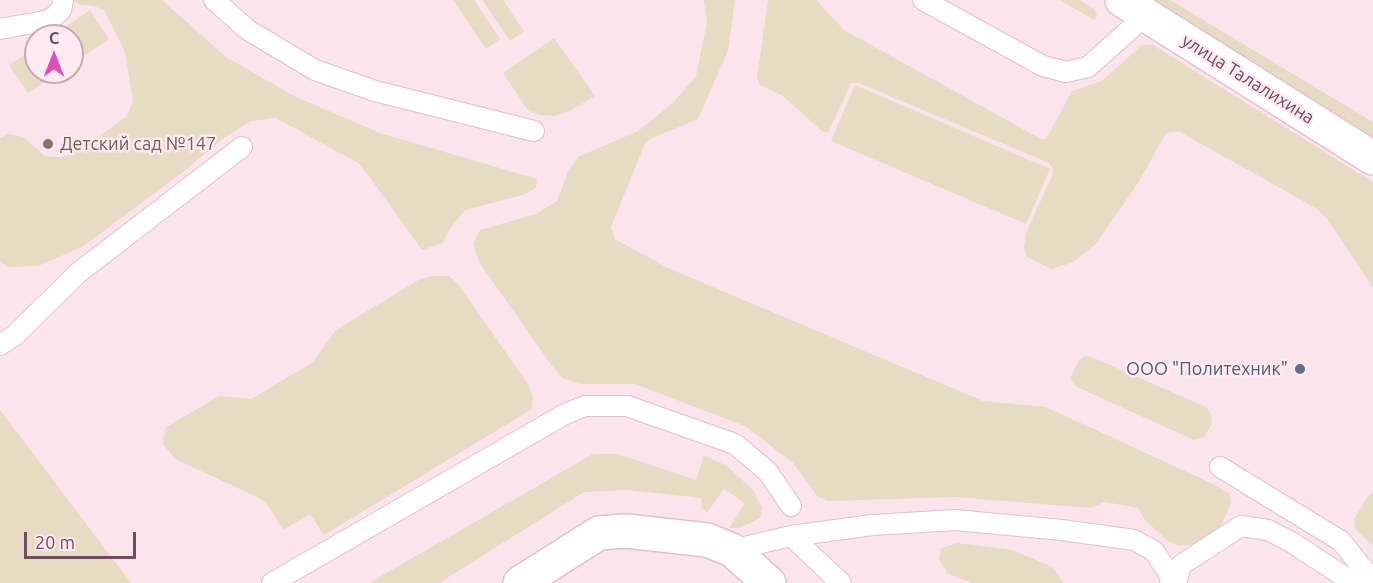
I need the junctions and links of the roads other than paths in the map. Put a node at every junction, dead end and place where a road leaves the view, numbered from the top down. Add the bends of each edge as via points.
1 (63, 0) edge
2 (214, 0) edge
3 (923, 0) edge
4 (1134, 8) edge
5 (0, 29) edge
6 (534, 131) dead end
7 (242, 147) dead end
8 (1373, 158) edge
9 (0, 345) edge
10 (1220, 467) dead end
11 (791, 506) dead end
12 (791, 536) junction
13 (732, 550) junction
14 (1373, 580) edge
15 (272, 583) edge
16 (520, 583) edge
17 (770, 583) edge
18 (841, 583) edge
19 (1171, 583) edge
20 (1176, 583) edge
21 (1354, 583) edge

1 - 5 lane via 61,10 50,20
2 - 6 lane via 248,30 315,70 375,91
3 - 4 lane via 1043,66 1066,72 1088,67
4 - 8 street, улица Талалихина
7 - 9 lane via 78,273
10 - 14 lane via 1341,541
11 - 15 lane via 768,472 735,444 627,406 585,406
12 - 13 lane
12 - 18 lane
12 - 19 lane via 955,520 1062,530 1134,540 1154,551
13 - 16 street via 706,540 626,531 599,533
13 - 17 street
20 - 21 lane via 1181,565 1241,526 1276,534

